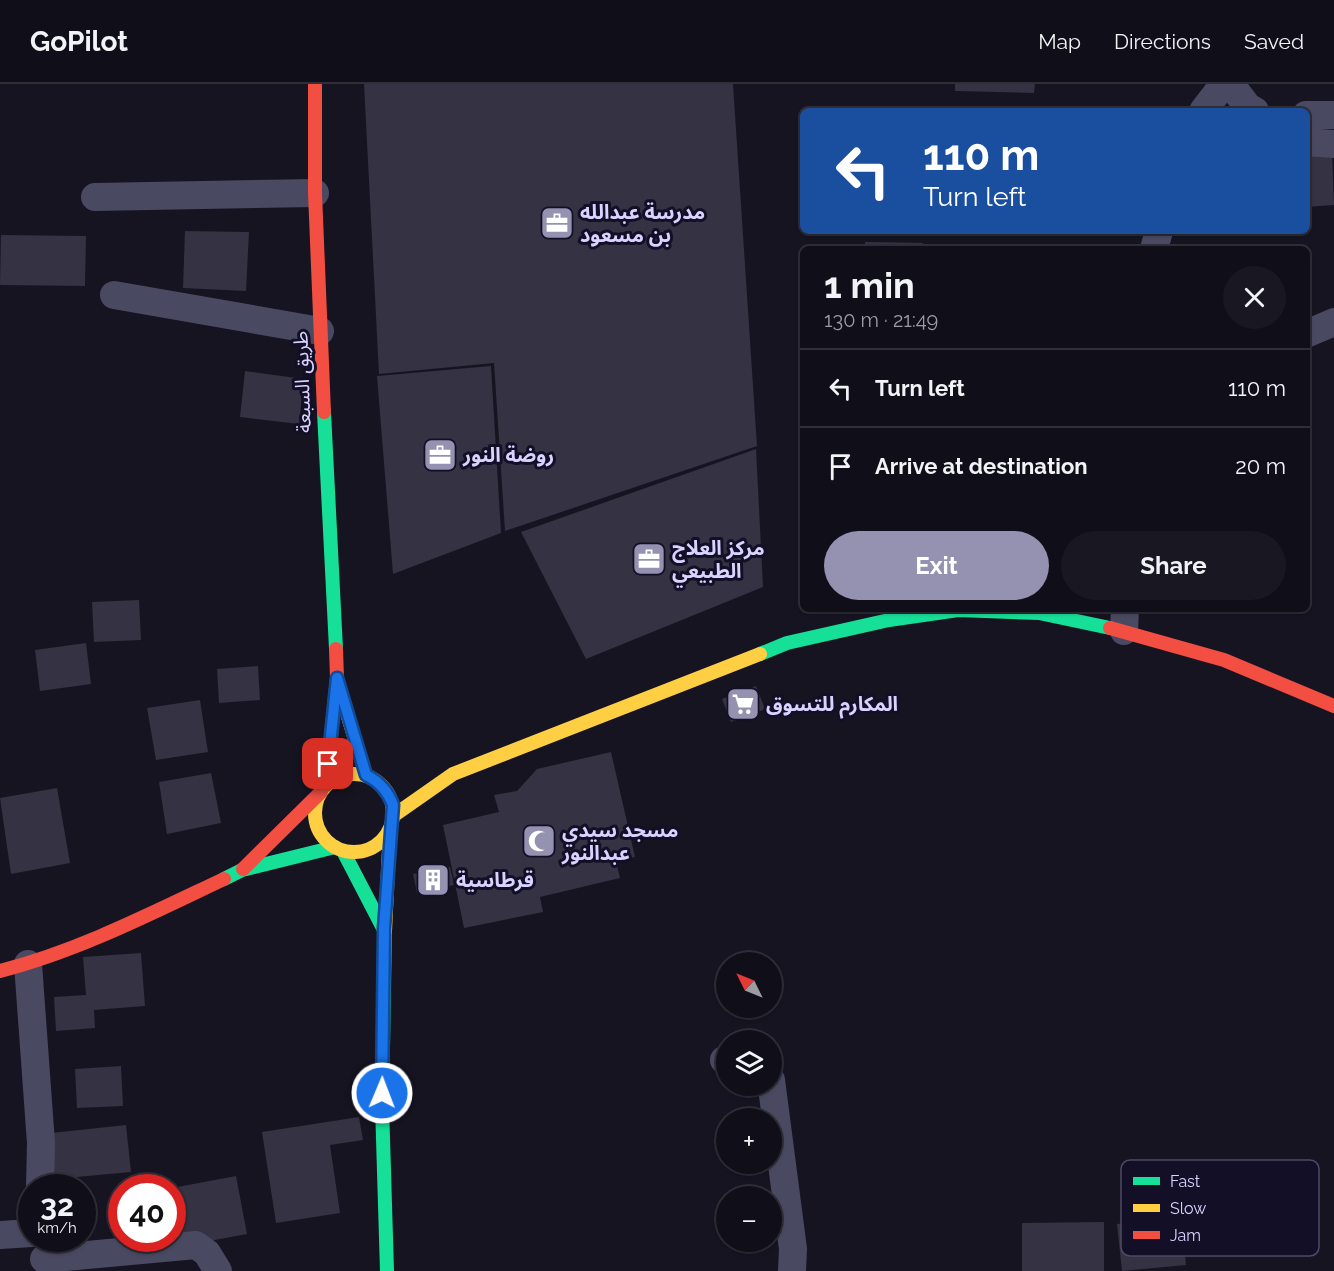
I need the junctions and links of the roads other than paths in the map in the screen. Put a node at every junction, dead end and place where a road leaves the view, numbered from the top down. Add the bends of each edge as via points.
1 (315, 84) edge
2 (1223, 85) edge
3 (1205, 108) edge
4 (1250, 108) edge
5 (1310, 115) edge
6 (1334, 115) edge
7 (1310, 142) edge
8 (1334, 144) edge
9 (315, 193) junction
10 (95, 197) dead end
11 (114, 295) dead end
12 (1334, 322) edge
13 (320, 332) junction
14 (1310, 332) edge
15 (944, 612) edge
16 (1012, 612) edge
17 (1124, 620) edge
18 (337, 678) junction
19 (1334, 706) edge
20 (453, 774) junction
21 (430, 776) dead end
22 (370, 777) junction
23 (397, 778) dead end
24 (323, 788) junction
25 (391, 823) junction
26 (339, 849) junction
27 (242, 870) junction
28 (384, 928) junction
29 (28, 964) junction
30 (0, 971) edge
31 (773, 1096) edge
32 (40, 1174) edge
33 (18, 1234) edge
34 (0, 1235) edge
35 (43, 1256) edge
36 (218, 1271) edge
37 (387, 1271) edge
38 (792, 1271) edge

1 - 9 street, طريق السبعة
2 - 3 street
2 - 4 street via 1232,86
5 - 6 street
7 - 8 street
9 - 10 street
9 - 13 street, طريق السبعة
11 - 13 street
12 - 14 street
13 - 18 street, طريق السبعة
15 - 20 street via 787,643
16 - 17 street
17 - 19 street
18 - 22 street
18 - 24 street
20 - 21 street
20 - 25 street
22 - 23 street
22 - 24 street via 345,774
22 - 25 street via 389,795 393,805
24 - 26 street via 315,816 321,834
24 - 27 street
25 - 26 street via 375,846 365,850
25 - 28 street
26 - 27 street
26 - 28 street
27 - 29 street via 127,925
28 - 37 street via 382,1135
29 - 30 street
29 - 32 street
31 - 38 street via 793,1249
33 - 34 street
35 - 36 street via 196,1245 207,1253

